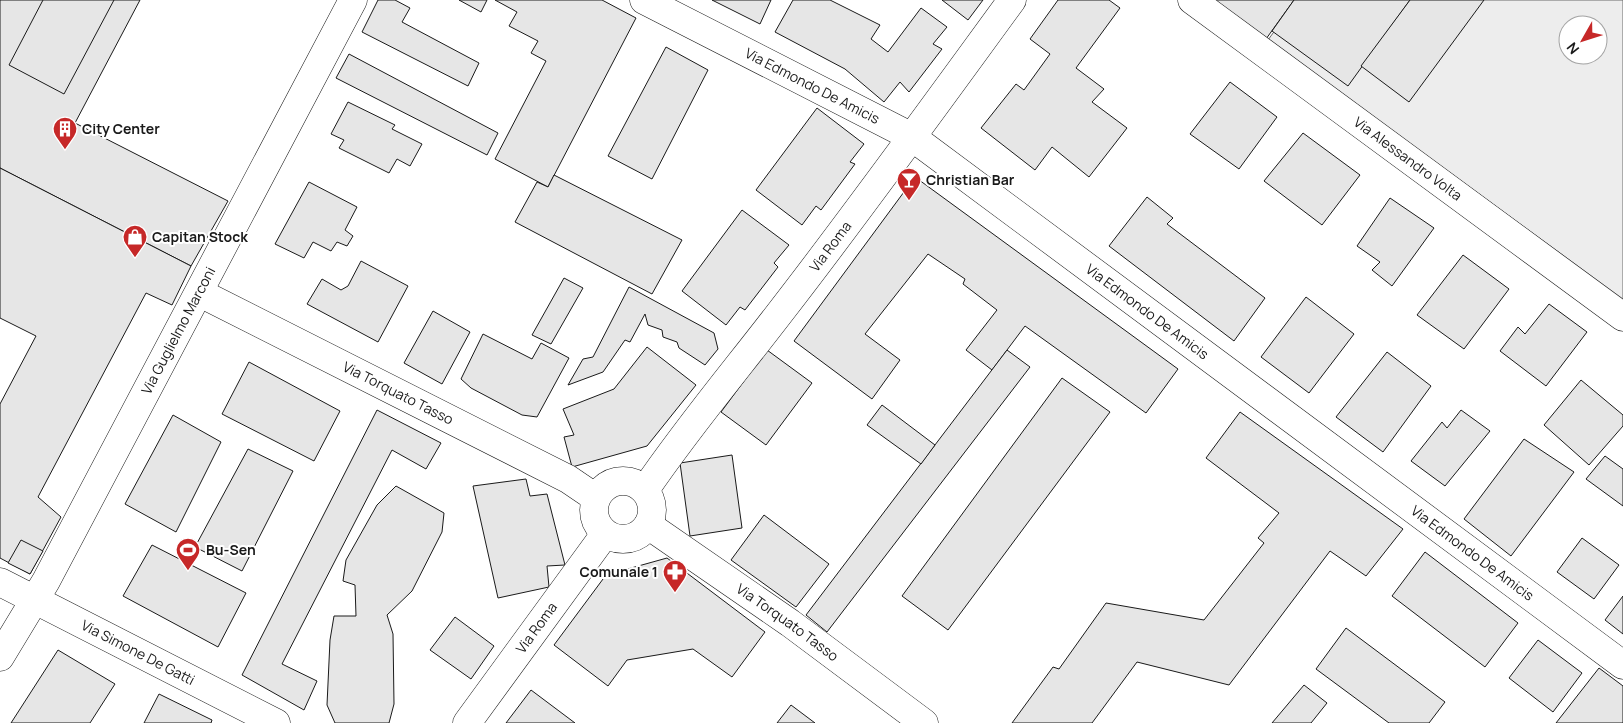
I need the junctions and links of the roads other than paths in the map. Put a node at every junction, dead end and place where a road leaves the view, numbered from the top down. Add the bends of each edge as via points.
1 (353, 0) edge
2 (644, 0) edge
3 (1012, 0) edge
4 (1192, 0) edge
5 (912, 137) junction
6 (200, 293) junction
7 (1623, 317) edge
8 (645, 490) junction
9 (596, 498) junction
10 (648, 525) junction
11 (605, 534) junction
12 (0, 582) edge
13 (36, 600) junction
14 (0, 657) edge
15 (1623, 665) edge
16 (276, 723) edge
17 (467, 723) edge
18 (924, 723) edge

1 - 6 street, Via Guglielmo Marconi
2 - 5 street, Via Edmondo De Amicis
3 - 5 street, Via Roma
4 - 7 street, Via Alessandro Volta
5 - 8 street, Via Roma
5 - 15 street, Via Edmondo De Amicis
6 - 9 street, Via Torquato Tasso via 568,479
6 - 13 street, Via Guglielmo Marconi
8 - 9 street via 623,480 601,489
8 - 10 street via 651,507
9 - 11 street via 593,512
10 - 11 street via 640,534 628,539
10 - 18 street, Via Torquato Tasso via 790,623
11 - 17 street, Via Roma
12 - 13 street, Via Simone De Gatti
13 - 14 street, Via Guglielmo Marconi
13 - 16 street, Via Simone De Gatti

